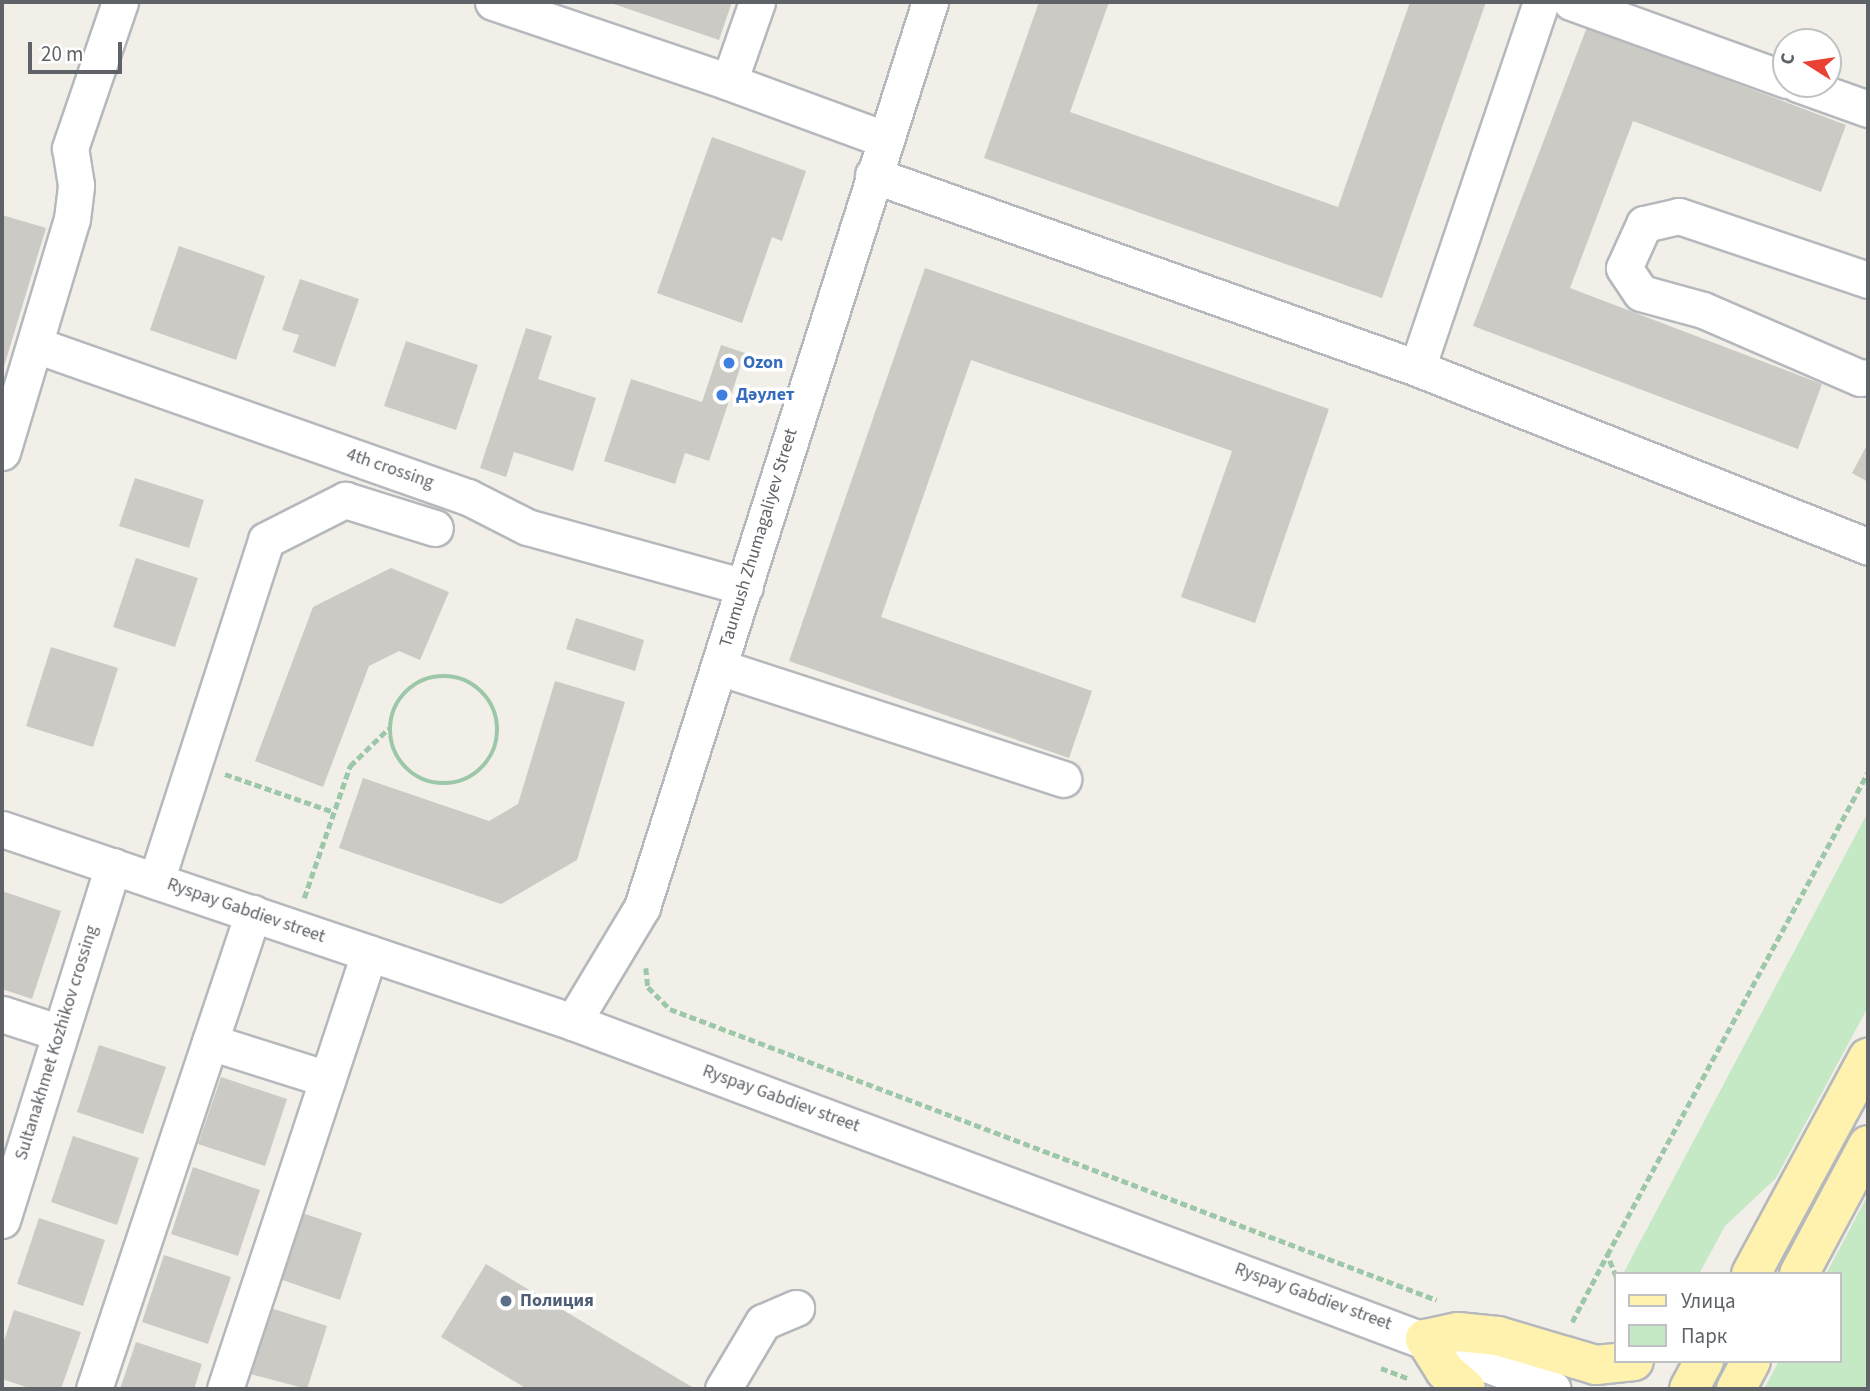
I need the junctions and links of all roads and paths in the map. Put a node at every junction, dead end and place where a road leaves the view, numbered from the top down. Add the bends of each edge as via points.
1 (120, 2) edge
2 (493, 2) edge
3 (757, 2) edge
4 (930, 2) edge
5 (1541, 2) edge
6 (1571, 2) edge
7 (1772, 74) edge
8 (729, 82) junction
9 (1837, 98) edge
10 (1868, 109) edge
11 (884, 139) junction
12 (873, 175) junction
13 (1868, 278) edge
14 (36, 345) junction
15 (1418, 368) junction
16 (1868, 377) edge
17 (2, 452) edge
18 (435, 528) dead end
19 (1868, 547) edge
20 (744, 587) junction
21 (719, 667) junction
22 (390, 727) junction
23 (194, 763) junction
24 (1868, 772) edge
25 (1063, 779) dead end
26 (334, 812) junction
27 (2, 830) edge
28 (113, 866) junction
29 (156, 881) junction
30 (253, 914) junction
31 (294, 928) junction
32 (369, 953) junction
33 (645, 965) dead end
34 (2, 1014) edge
35 (573, 1022) junction
36 (60, 1033) junction
37 (210, 1042) junction
38 (1868, 1058) edge
39 (327, 1079) junction
40 (1868, 1145) edge
41 (8, 1177) edge
42 (1795, 1192) junction
43 (2, 1220) edge
44 (1608, 1255) junction
45 (1727, 1272) edge
46 (1752, 1272) edge
47 (1800, 1272) edge
48 (1615, 1274) edge
49 (1443, 1302) dead end
50 (796, 1307) dead end
51 (1566, 1333) dead end
52 (1425, 1339) junction
53 (1615, 1363) edge
54 (1703, 1363) edge
55 (1750, 1363) edge
56 (1381, 1368) dead end
57 (1414, 1381) dead end
58 (94, 1389) edge
59 (225, 1389) edge
60 (723, 1389) edge
61 (1466, 1389) edge
62 (1553, 1389) edge
63 (1689, 1389) edge
64 (1736, 1389) edge

1 - 14 street via 70,148 76,185 72,219
2 - 8 street
3 - 8 street
4 - 11 street, Taumush Zhumagaliyev Street
5 - 15 street
6 - 7 street
8 - 11 street
9 - 10 street
11 - 12 street, Taumush Zhumagaliyev Street
12 - 15 street
12 - 20 street, Taumush Zhumagaliyev Street
13 - 16 street via 1679,216 1644,224 1624,268 1641,293 1703,310 1860,379
14 - 17 street
14 - 20 street, 4th crossing via 468,497 527,527
15 - 19 street
18 - 23 street via 345,500 266,540
20 - 21 street, Taumush Zhumagaliyev Street
21 - 25 street
21 - 35 street, Taumush Zhumagaliyev Street via 642,907
22 - 22 path via 403,694 433,677 451,676 483,692 493,707 497,742 478,772 445,784 428,782 405,767 392,745
22 - 26 path via 349,766
23 - 26 path
23 - 29 street
24 - 44 path
26 - 31 path
27 - 28 street, Ryspay Gabdiev street
28 - 29 street, Ryspay Gabdiev street
28 - 36 street, Sultanakhmet Kozhikov crossing
29 - 30 street, Ryspay Gabdiev street
30 - 31 street, Ryspay Gabdiev street
30 - 37 street
31 - 32 street, Ryspay Gabdiev street
32 - 35 street, Ryspay Gabdiev street
32 - 39 street
33 - 49 path via 648,987 670,1009
34 - 36 street
35 - 52 street, Ryspay Gabdiev street
36 - 41 street, Sultanakhmet Kozhikov crossing
37 - 39 street
37 - 58 street
38 - 42 main road
39 - 59 street
40 - 47 main road
41 - 43 street, Sultanakhmet Kozhikov crossing
42 - 45 main road via 1745,1238
42 - 46 main road
44 - 48 path
44 - 51 path
50 - 60 street via 763,1322
52 - 53 main road via 1471,1333 1498,1336 1596,1365
52 - 61 main road via 1445,1371
52 - 62 street, Ryspay Gabdiev street
54 - 63 main road
55 - 64 main road
56 - 57 path

